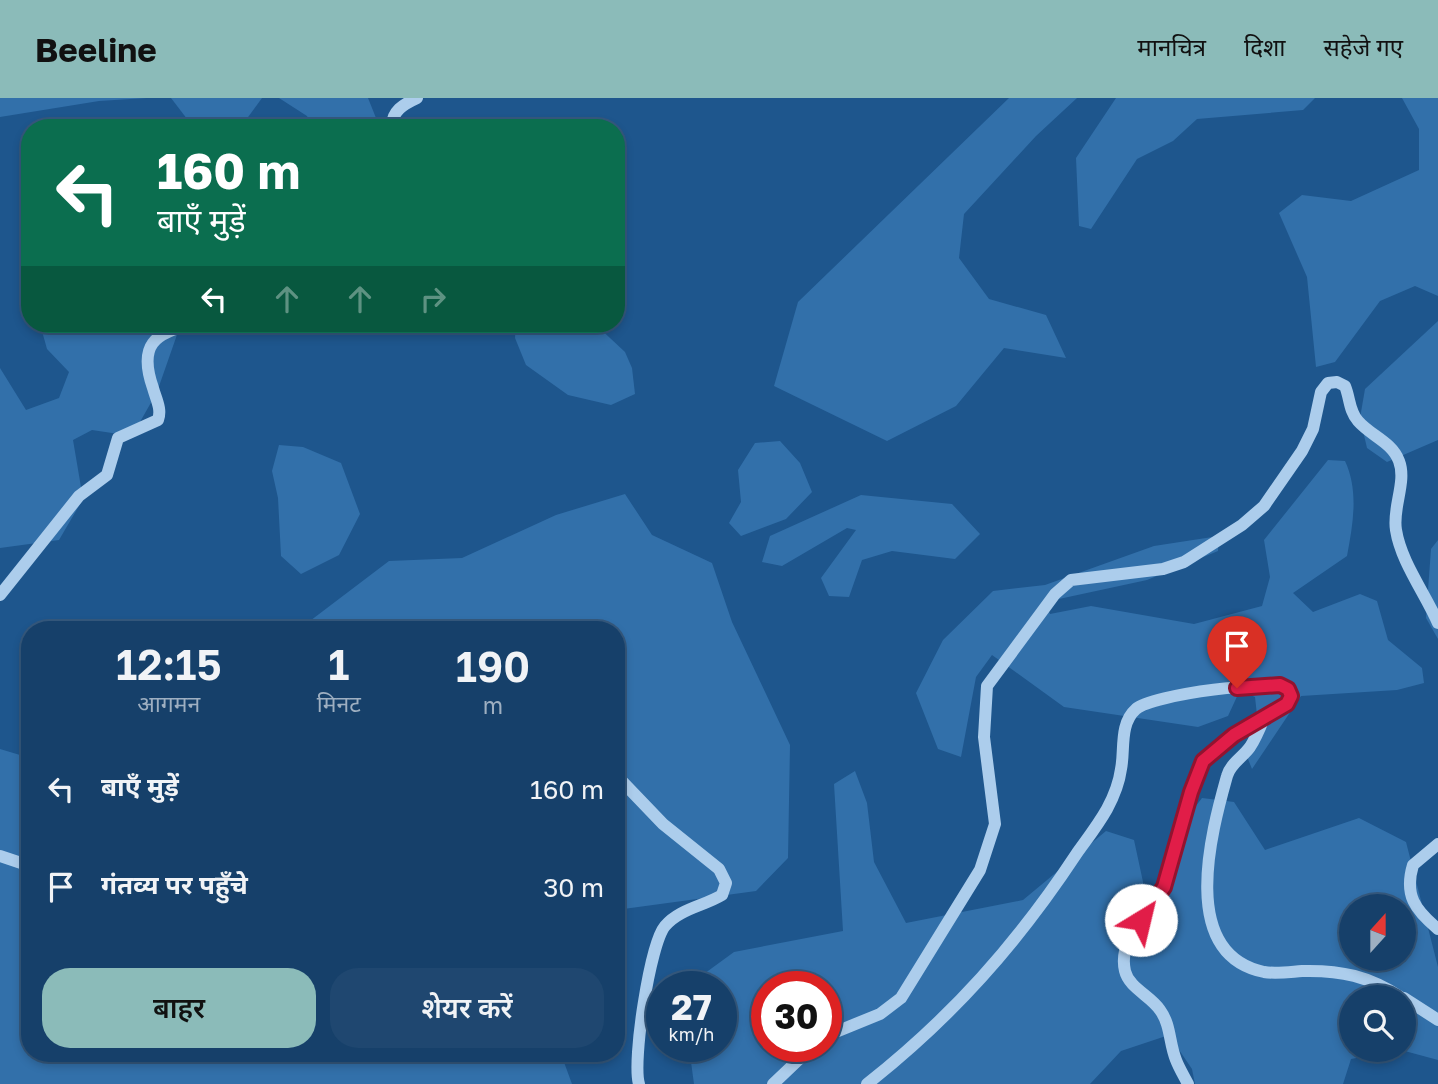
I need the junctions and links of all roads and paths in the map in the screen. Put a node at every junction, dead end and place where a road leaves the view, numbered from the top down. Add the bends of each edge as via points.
1 (418, 98) edge
2 (393, 119) edge
3 (162, 333) edge
4 (0, 595) edge
5 (1438, 623) edge
6 (1264, 718) junction
7 (625, 784) edge
8 (1438, 844) edge
9 (0, 856) edge
10 (21, 863) edge
11 (1438, 929) edge
12 (1381, 985) edge
13 (1416, 1006) edge
14 (1438, 1020) edge
15 (842, 1029) edge
16 (796, 1062) edge
17 (639, 1084) edge
18 (773, 1084) edge
19 (867, 1084) edge
20 (1188, 1084) edge

1 - 2 street via 398,109
3 - 4 street via 151,343 147,356 158,420 118,438 107,475 79,496
5 - 15 street via 1396,530 1399,459 1357,421 1345,386 1328,383 1302,451 1257,512 1184,562 1064,584 996,671 984,698 995,824 980,870 901,998 880,1014
6 - 12 street via 1251,746 1230,770 1215,821 1206,904 1217,938 1233,956 1263,972 1353,973
6 - 19 street via 1290,700 1285,687 1211,690 1147,702 1136,709 1125,729 1114,798 1045,903 938,1025
6 - 20 street via 1227,739 1203,761 1164,887 1125,951 1128,979 1162,1012 1175,1059
7 - 17 street via 663,824 719,869 726,883 718,898 674,918 662,931 637,1046
8 - 11 street via 1413,865 1409,890 1419,913
9 - 10 street
13 - 14 street
16 - 18 street

